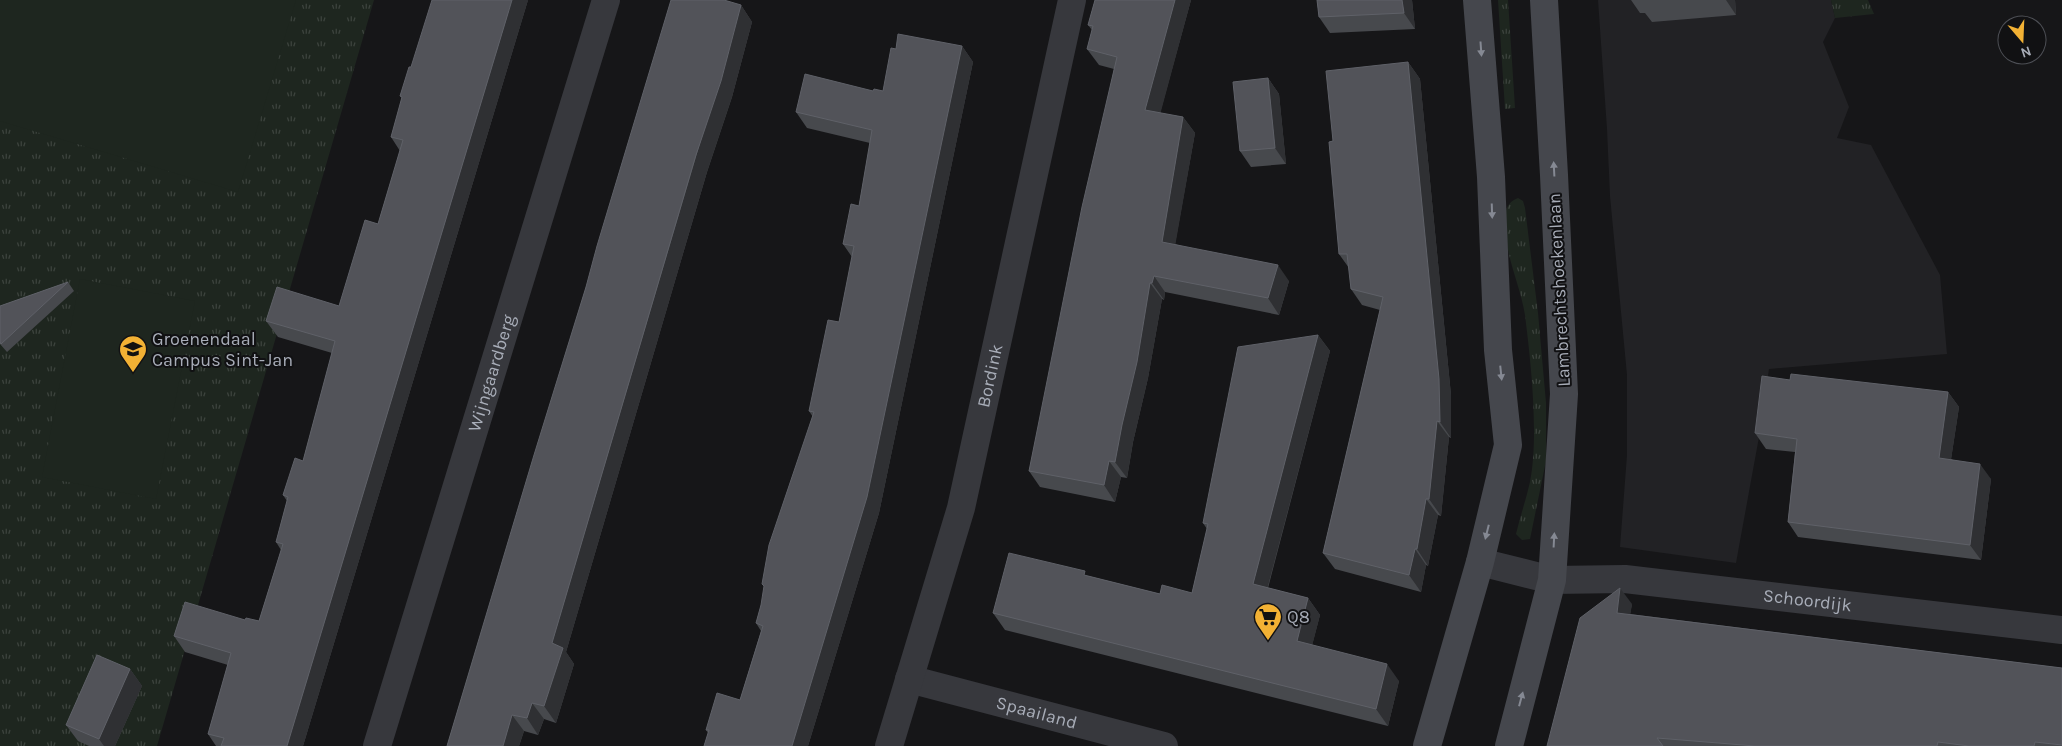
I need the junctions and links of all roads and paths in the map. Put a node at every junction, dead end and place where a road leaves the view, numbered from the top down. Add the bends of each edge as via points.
1 (606, 0) edge
2 (1072, 0) edge
3 (1477, 0) edge
4 (1544, 0) edge
5 (1480, 562) junction
6 (1552, 580) junction
7 (2062, 630) edge
8 (909, 679) junction
9 (377, 746) edge
10 (889, 746) edge
11 (1164, 746) edge
12 (1427, 746) edge
13 (1509, 746) edge

1 - 9 street, Wijngaardberg
2 - 8 street, Bordink via 961,508
3 -> 5 street via 1491,177 1498,350 1508,445
6 -> 4 street, Lambrechtshoekenlaan via 1564,394
5 - 6 street
5 - 12 street
6 - 7 street, Schoordijk via 1626,578
13 -> 6 street, Lambrechtshoekenlaan
8 - 10 street, Bordink
8 - 11 street, Spaailand

